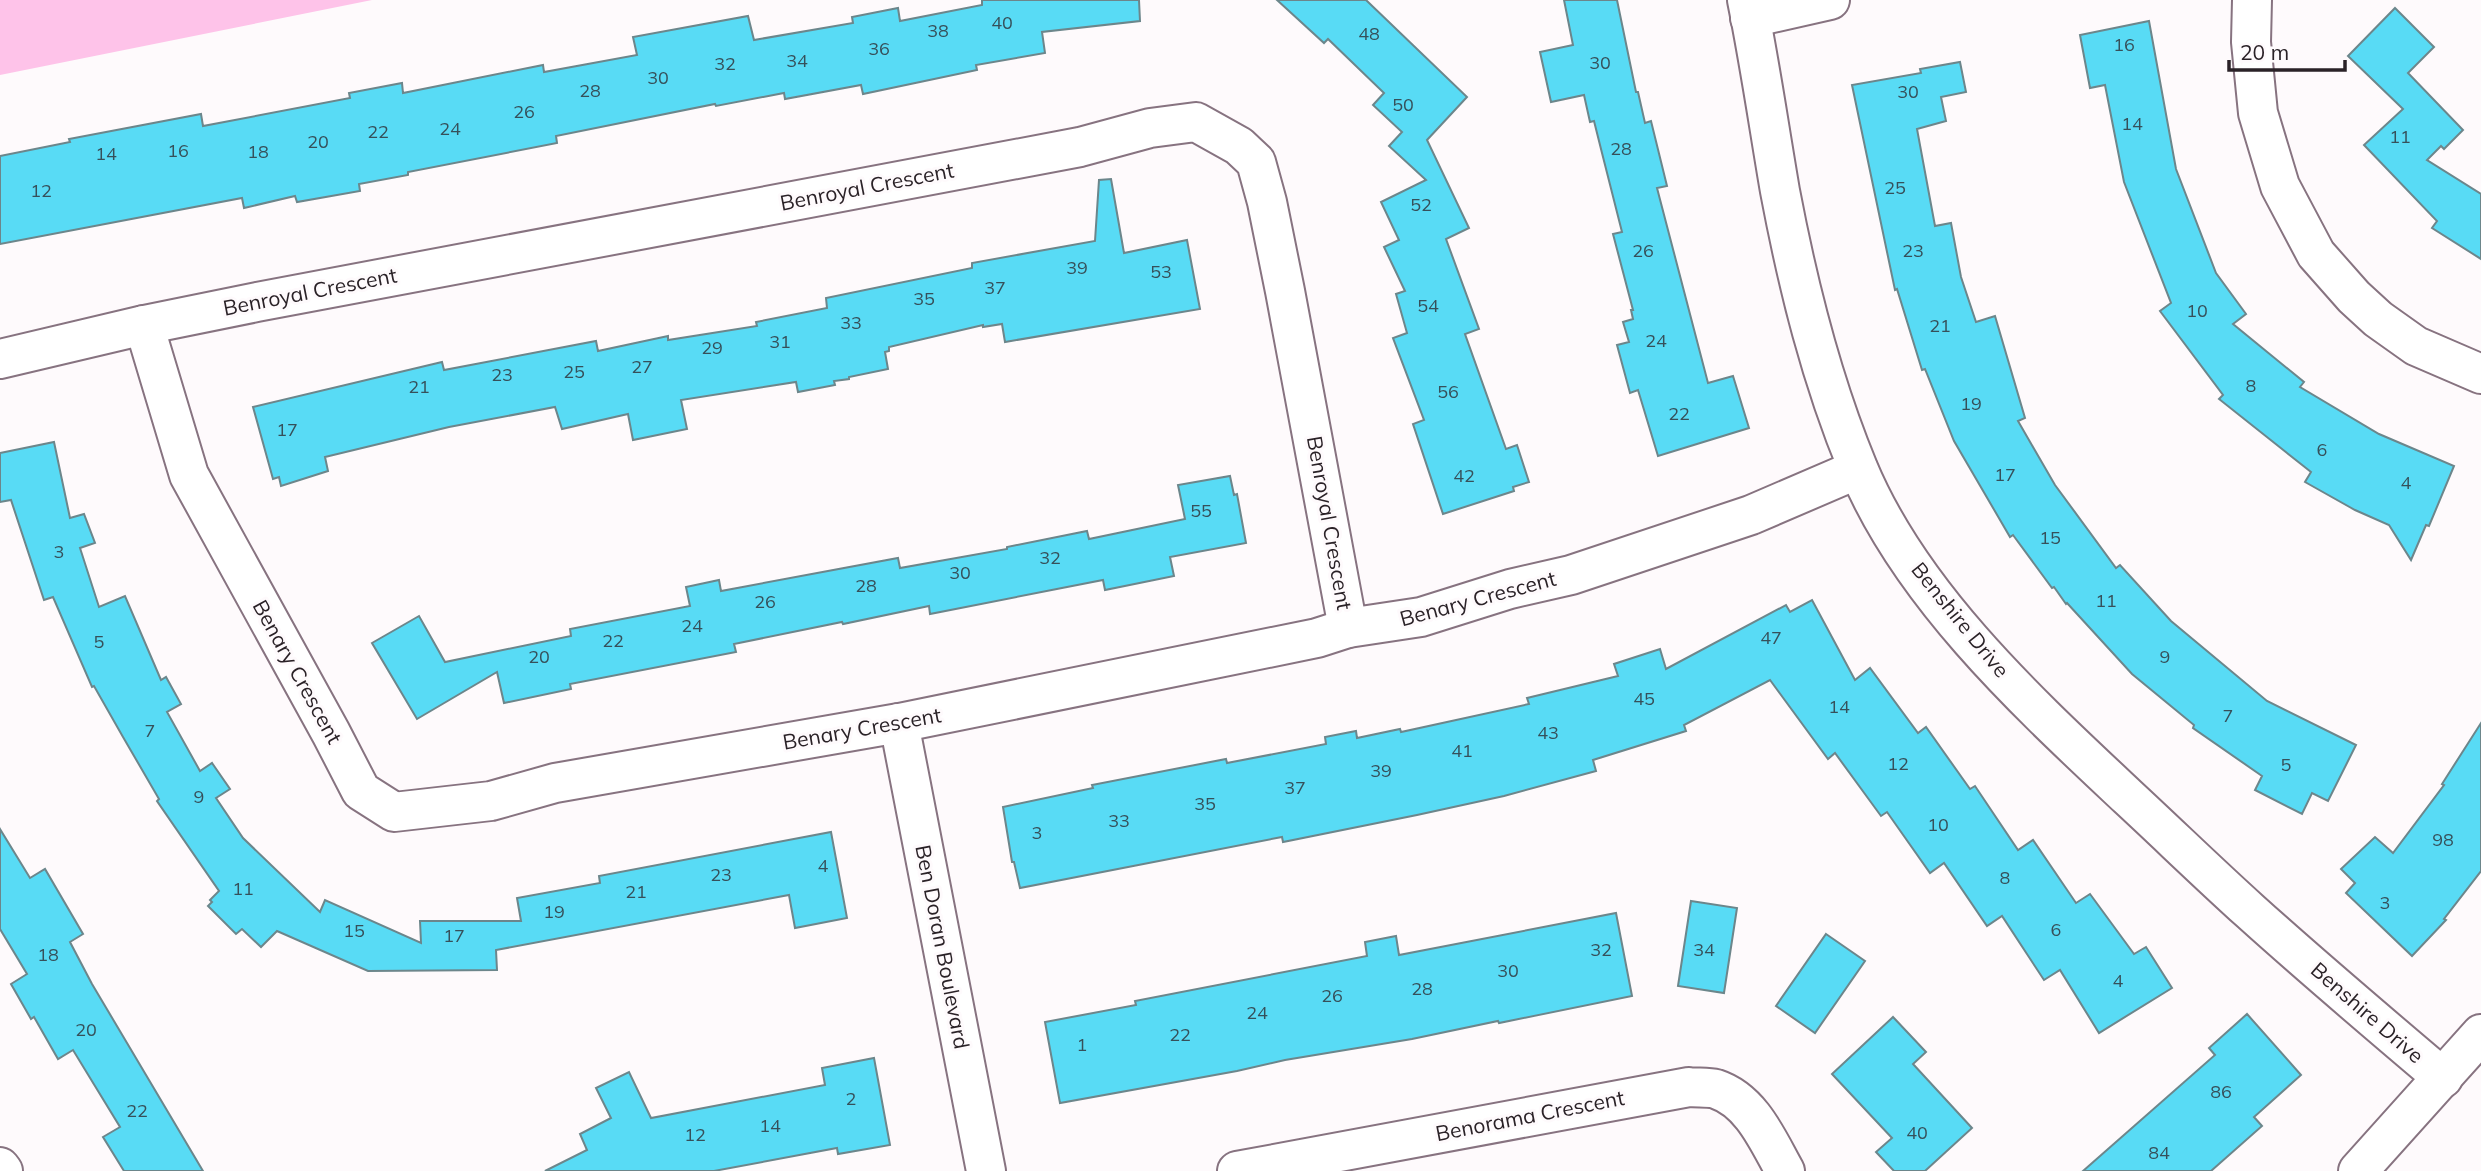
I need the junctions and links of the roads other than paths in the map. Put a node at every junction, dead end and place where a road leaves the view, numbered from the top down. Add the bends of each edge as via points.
1 (1830, 0) edge
2 (2252, 0) edge
3 (1748, 9) edge
4 (144, 325) junction
5 (0, 359) edge
6 (2481, 374) edge
7 (1858, 469) junction
8 (1348, 628) junction
9 (899, 723) junction
10 (2481, 1034) edge
11 (2443, 1078) junction
12 (986, 1171) edge
13 (1237, 1171) edge
14 (1785, 1171) edge
15 (2358, 1171) edge

1 - 3 street
2 - 6 street via 2258,113 2280,186 2315,254 2378,319 2416,346
3 - 7 street, Benshire Drive via 1801,291 1818,357
4 - 5 street, Benroyal Crescent
4 - 8 street, Benroyal Crescent via 1196,122 1239,146 1256,162
4 - 9 street, Benary Crescent via 189,475 361,791 394,812 491,801 555,783
7 - 8 street, Benary Crescent via 1751,515 1571,575 1421,617
7 - 11 street, Benshire Drive via 1883,519 1924,581 1993,665 2250,911
8 - 9 street, Benary Crescent
9 - 12 street, Ben Doran Boulevard
10 - 11 street
11 - 15 street
13 - 14 street, Benorama Crescent via 1689,1087 1715,1089 1734,1099 1756,1119

